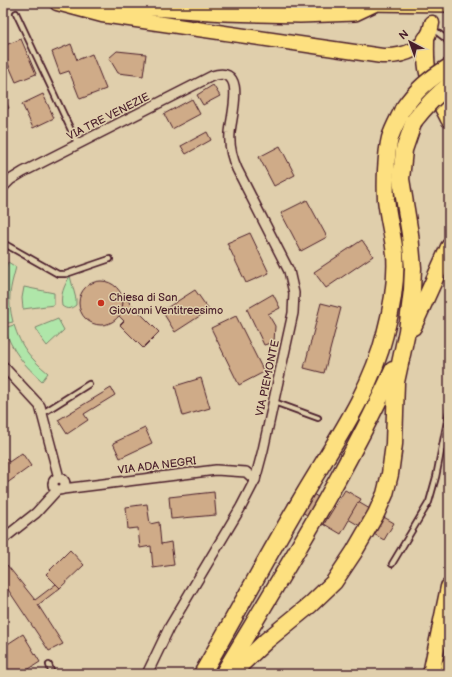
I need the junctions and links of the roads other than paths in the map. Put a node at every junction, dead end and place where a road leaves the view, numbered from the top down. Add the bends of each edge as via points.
1 (57, 3) edge
2 (81, 3) edge
3 (369, 3) edge
4 (449, 4) edge
5 (16, 12) dead end
6 (430, 30) junction
7 (449, 44) edge
8 (449, 67) edge
9 (227, 75) joint
10 (449, 85) edge
11 (449, 119) edge
12 (78, 144) junction
13 (3, 187) edge
14 (3, 243) edge
15 (449, 247) edge
16 (110, 259) dead end
17 (402, 350) junction
18 (3, 366) edge
19 (89, 384) dead end
20 (274, 402) junction
21 (449, 411) edge
22 (43, 413) junction
23 (318, 418) dead end
24 (255, 480) junction
25 (61, 485) junction
26 (3, 539) edge
27 (392, 564) dead end
28 (449, 588) edge
29 (49, 664) dead end
30 (449, 666) edge
31 (52, 674) edge
32 (147, 674) edge
33 (202, 674) edge
34 (224, 674) edge
35 (231, 674) edge
36 (431, 674) edge
37 (448, 674) edge

1 - 6 main road via 102,16 382,56 407,53 417,47
2 - 3 highway via 226,13 300,15 354,13
3 - 4 highway
5 - 12 lane
6 - 7 lane via 446,39
6 - 11 highway via 426,55 428,73
8 - 33 highway, bridge via 414,94 403,109 390,138 386,168 386,199 395,278 385,336 374,366 348,420
9 - 12 street, VIA TRE VENEZIE via 212,76
9 - 20 street, VIA PIEMONTE via 235,92 230,134 234,163 282,254 294,286 293,313
10 - 17 highway, bridge via 428,103 414,121 404,150 401,179 413,268 410,312
12 - 13 street, VIA TRE VENEZIE via 19,174
14 - 16 lane via 58,274 66,274
15 - 17 highway
17 - 34 highway via 372,415 331,492
17 - 35 highway via 396,382 391,467 385,494 376,514 350,560 328,588
18 - 22 street via 38,403
19 - 22 lane
20 - 23 lane
20 - 24 street, VIA PIEMONTE
21 - 27 lane via 429,502
22 - 25 street
24 - 25 street, VIA ADA NEGRI via 246,472 216,470 84,486
24 - 32 street, VIA PIEMONTE via 169,628
25 - 26 street via 36,513
28 - 36 highway
29 - 31 lane
30 - 37 highway

